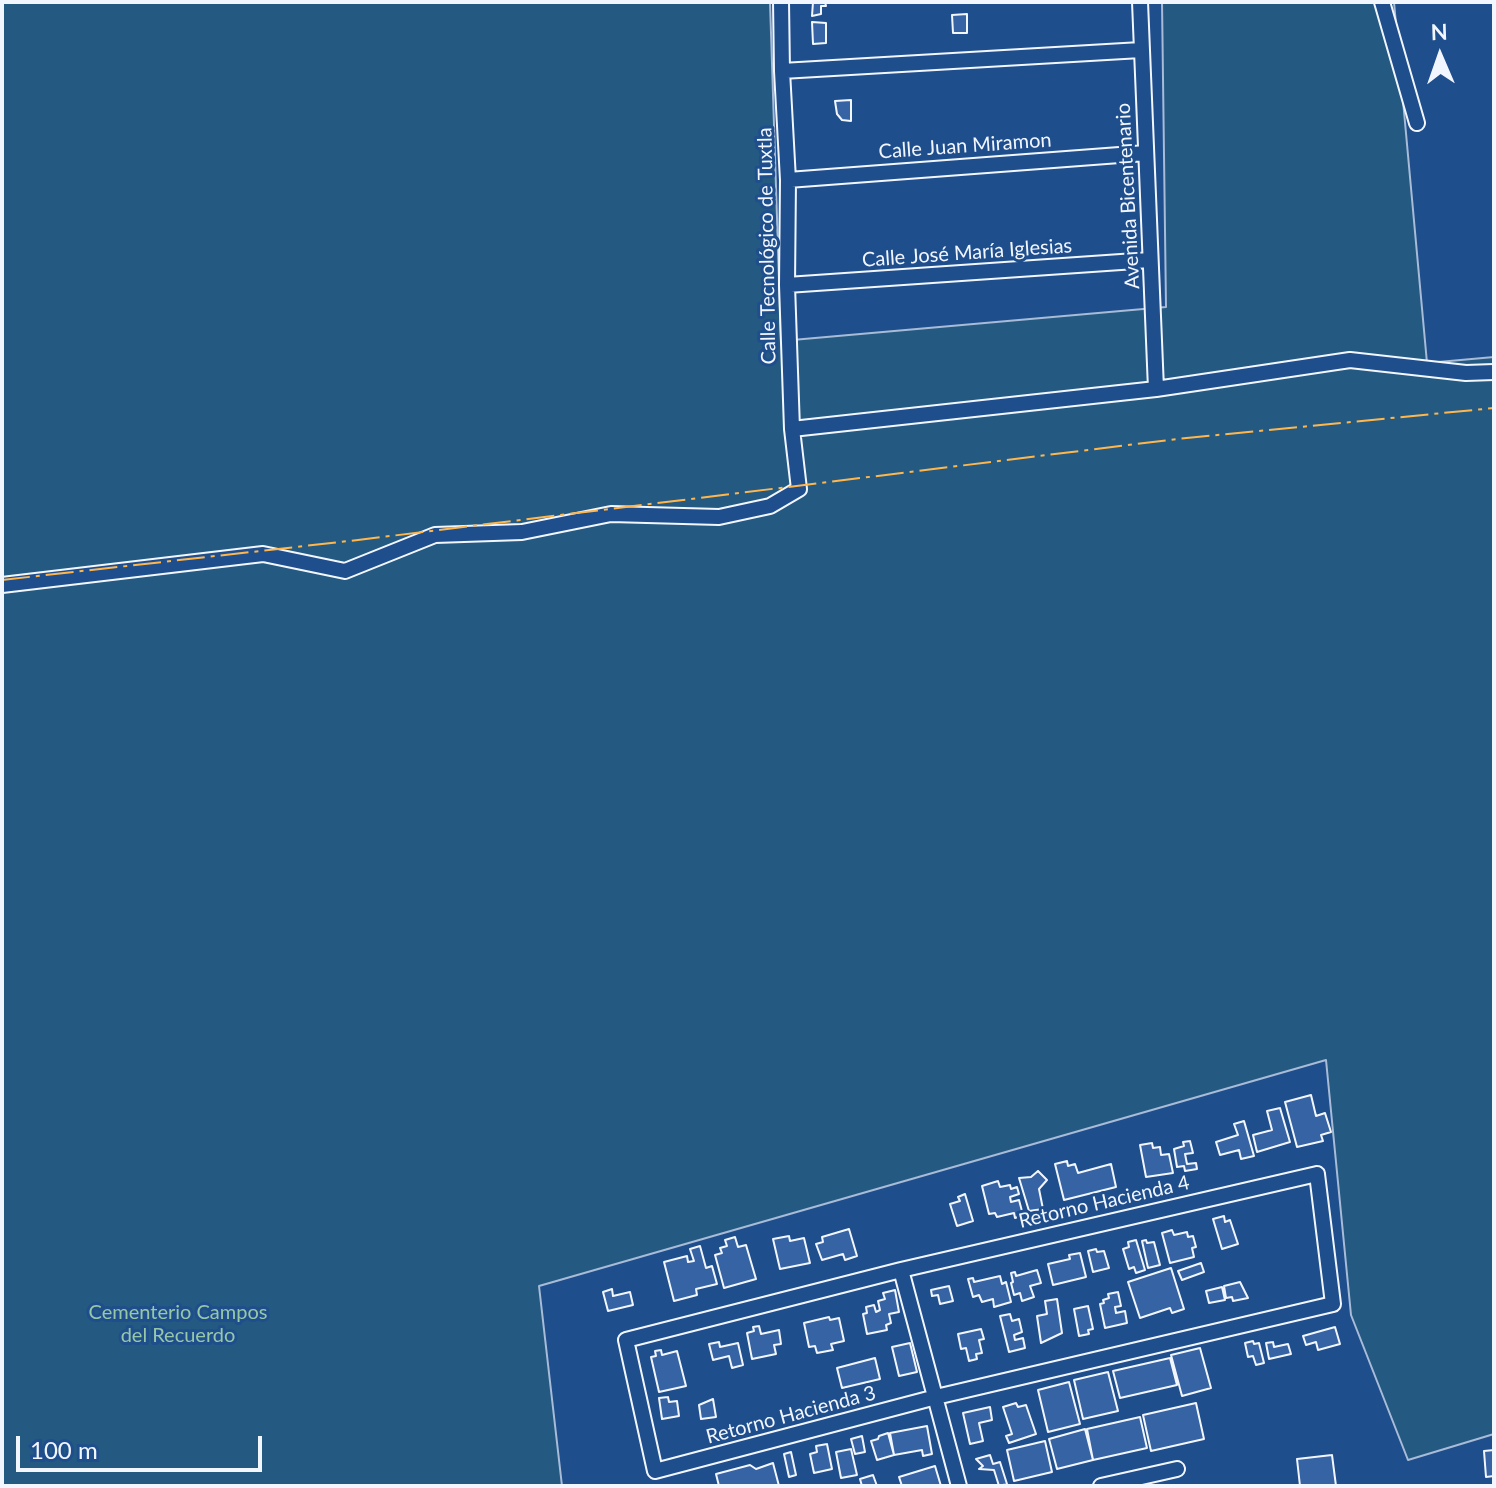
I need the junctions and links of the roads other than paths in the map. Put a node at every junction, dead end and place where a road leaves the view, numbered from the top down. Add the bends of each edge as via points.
1 (781, 2) edge
2 (1140, 2) edge
3 (1382, 2) edge
4 (1141, 50) junction
5 (782, 71) junction
6 (1417, 123) dead end
7 (1146, 153) junction
8 (788, 180) junction
9 (1150, 260) junction
10 (787, 285) junction
11 (1494, 372) edge
12 (1156, 389) junction
13 (792, 429) junction
14 (2, 585) edge
15 (901, 1270) junction
16 (936, 1397) junction
17 (1177, 1469) dead end
18 (959, 1486) edge
19 (1101, 1486) edge

1 - 5 street, Calle Tecnológico de Tuxtla
2 - 4 street, Avenida Bicentenario
3 - 6 street
4 - 5 street
4 - 7 street, Avenida Bicentenario
5 - 8 street, Calle Tecnológico de Tuxtla
7 - 8 street, Calle Juan Miramon
7 - 9 street, Avenida Bicentenario
8 - 10 street, Calle Tecnológico de Tuxtla
9 - 10 street, Calle José María Iglesias
9 - 12 street, Avenida Bicentenario
10 - 13 street, Calle Tecnológico de Tuxtla
11 - 12 street via 1350,360
12 - 13 street
13 - 14 street, Calle Tecnológico de Tuxtla via 799,489 770,506 719,517 611,514 522,532 435,535 345,571 263,554
15 - 16 street
15 - 16 street, Retorno Hacienda 3 via 626,1340 655,1471
15 - 16 street, Retorno Hacienda 4 via 1317,1174 1333,1304
16 - 18 street
17 - 19 street

